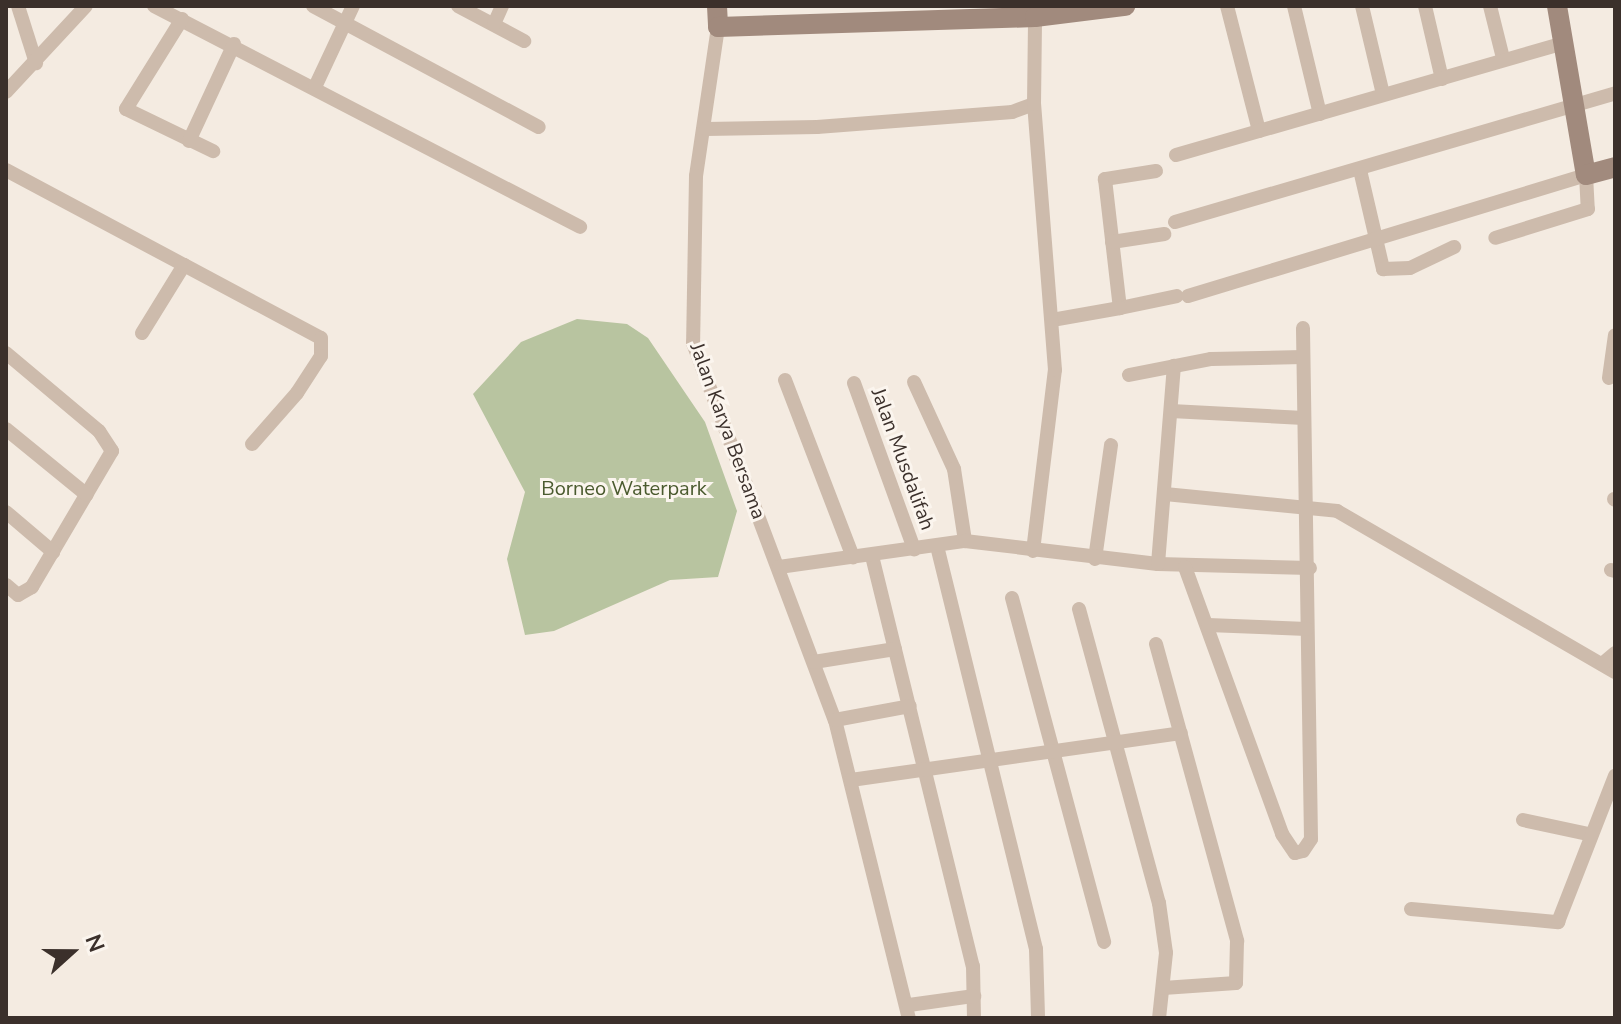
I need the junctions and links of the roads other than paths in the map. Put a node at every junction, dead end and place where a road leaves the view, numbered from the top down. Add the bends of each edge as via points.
1 (18, 6) edge
2 (86, 6) edge
3 (154, 6) edge
4 (313, 6) edge
5 (353, 6) edge
6 (458, 6) edge
7 (502, 6) edge
8 (717, 6) edge
9 (1125, 6) edge
10 (1227, 6) edge
11 (1294, 6) edge
12 (1362, 6) edge
13 (1425, 6) edge
14 (1490, 6) edge
15 (1557, 6) edge
16 (1035, 17) junction
17 (182, 19) junction
18 (345, 23) junction
19 (494, 24) junction
20 (718, 27) junction
21 (524, 41) dead end
22 (1564, 43) junction
23 (234, 44) junction
24 (1503, 58) junction
25 (36, 63) junction
26 (1442, 79) junction
27 (315, 87) junction
28 (6, 92) edge
29 (1615, 93) edge
30 (1383, 94) junction
31 (1034, 104) junction
32 (1578, 107) junction
33 (1320, 114) junction
34 (539, 127) dead end
35 (706, 129) junction
36 (1259, 131) junction
37 (189, 141) junction
38 (213, 151) dead end
39 (1176, 155) dead end
40 (1615, 167) edge
41 (6, 170) edge
42 (1360, 170) junction
43 (1156, 171) dead end
44 (1586, 175) junction
45 (1175, 222) dead end
46 (580, 227) dead end
47 (1164, 234) dead end
48 (1495, 238) dead end
49 (1375, 240) junction
50 (1112, 242) junction
51 (1454, 247) dead end
52 (184, 265) junction
53 (1120, 308) junction
54 (1052, 320) junction
55 (1303, 328) dead end
56 (142, 333) dead end
57 (1615, 335) edge
58 (6, 353) edge
59 (1303, 357) junction
60 (1174, 366) junction
61 (1129, 375) dead end
62 (1609, 378) dead end
63 (785, 380) dead end
64 (914, 382) dead end
65 (854, 383) dead end
66 (1171, 411) junction
67 (1304, 418) junction
68 (6, 429) edge
69 (252, 444) dead end
70 (1111, 445) dead end
71 (1165, 494) junction
72 (87, 495) junction
73 (1309, 503) junction
74 (6, 512) edge
75 (965, 541) junction
76 (937, 546) junction
77 (914, 549) junction
78 (1033, 551) junction
79 (53, 552) junction
80 (872, 556) junction
81 (853, 557) junction
82 (1095, 559) junction
83 (1158, 564) junction
84 (779, 567) junction
85 (1185, 567) junction
86 (1310, 568) junction
87 (6, 585) edge
88 (1012, 598) dead end
89 (1079, 609) dead end
90 (1208, 625) junction
91 (1307, 629) junction
92 (1156, 644) dead end
93 (895, 649) junction
94 (1615, 653) edge
95 (814, 662) junction
96 (1608, 668) edge
97 (910, 706) junction
98 (835, 720) junction
99 (1181, 733) junction
100 (1118, 742) junction
101 (1054, 754) junction
102 (990, 765) junction
103 (926, 772) junction
104 (1615, 776) edge
105 (851, 780) junction
106 (1523, 820) dead end
107 (1588, 834) junction
108 (1411, 909) dead end
109 (1104, 942) dead end
110 (1163, 988) junction
111 (974, 996) junction
112 (909, 1011) edge
113 (974, 1018) edge
114 (1038, 1018) edge
115 (1159, 1018) edge

1 - 25 street
2 - 25 street
3 - 17 street
4 - 18 street
5 - 18 street
6 - 19 street
7 - 19 street
8 - 20 street, Jalan Karya Bersama
9 - 16 street
10 - 36 street
11 - 33 street
12 - 30 street
13 - 26 street
14 - 24 street
15 - 22 street
16 - 20 street
16 - 31 street
17 - 23 street
17 - 37 street via 126,109
18 - 27 street
18 - 34 street
19 - 21 street
20 - 35 street, Jalan Karya Bersama
22 - 24 street
22 - 32 street
23 - 27 street
23 - 37 street
24 - 26 street
25 - 28 street
26 - 30 street
27 - 46 street
29 - 32 street
30 - 33 street
31 - 35 street via 1012,112 817,127
31 - 54 street
32 - 42 street
32 - 44 street
33 - 36 street
35 - 84 street, Jalan Karya Bersama via 696,176 693,343
36 - 39 street
37 - 38 street
40 - 44 street
41 - 52 street
42 - 45 street
42 - 49 street
43 - 50 street via 1105,179
44 - 48 street via 1588,209
44 - 49 street
47 - 50 street
49 - 51 street via 1390,273
49 - 53 street via 1182,296
50 - 53 street
52 - 56 street
52 - 69 street via 321,338 321,356 297,393
53 - 54 street
54 - 78 street via 1055,370
55 - 59 street
57 - 62 street
58 - 72 street via 112,445
59 - 60 street
59 - 67 street
60 - 61 street
60 - 66 street
63 - 81 street
64 - 75 street via 954,469
65 - 77 street, Jalan Musdalifah
66 - 67 street
66 - 71 street
67 - 73 street
68 - 72 street
70 - 82 street
71 - 73 street
71 - 83 street
72 - 79 street
73 - 86 street
73 - 96 street via 1337,511
74 - 79 street
75 - 76 street
75 - 78 street
76 - 77 street
76 - 102 street
77 - 80 street
78 - 82 street
79 - 87 street via 24,594
80 - 81 street
80 - 93 street
81 - 84 street
82 - 83 street
83 - 85 street
84 - 95 street, Jalan Karya Bersama
85 - 86 street via 1200,560
85 - 90 street
86 - 91 street
88 - 101 street
89 - 100 street
90 - 91 street
90 - 91 street via 1282,834 1295,853 1311,839
92 - 99 street
93 - 95 street
93 - 97 street
94 - 96 street
95 - 98 street, Jalan Karya Bersama
97 - 98 street
97 - 103 street
98 - 105 street, Jalan Karya Bersama
99 - 100 street
99 - 110 street via 1237,941 1237,972 1236,983
100 - 101 street
100 - 110 street via 1159,903
101 - 102 street
101 - 109 street
102 - 103 street
102 - 114 street via 1036,949
103 - 105 street
103 - 111 street
104 - 107 street
105 - 112 street, Jalan Karya Bersama
106 - 107 street
107 - 108 street via 1558,922
110 - 115 street
111 - 112 street
111 - 113 street

